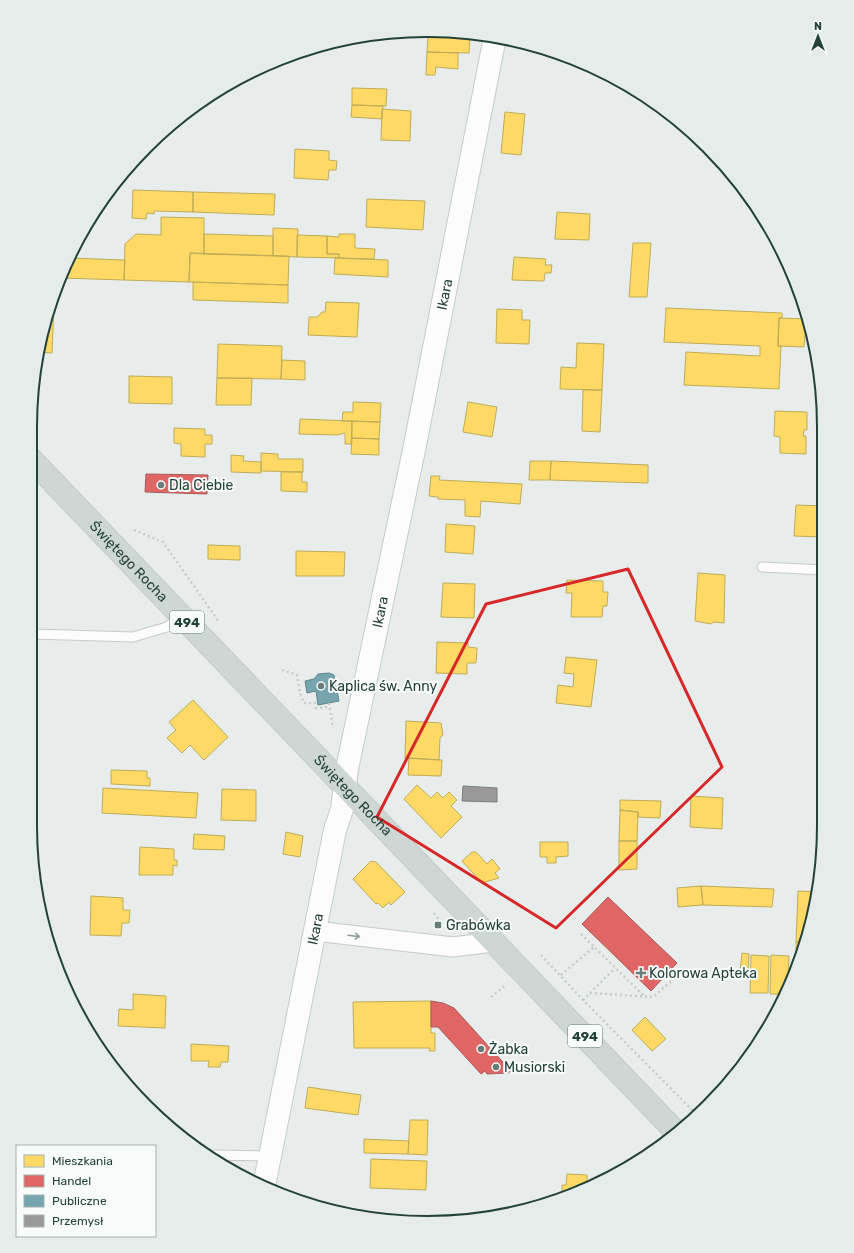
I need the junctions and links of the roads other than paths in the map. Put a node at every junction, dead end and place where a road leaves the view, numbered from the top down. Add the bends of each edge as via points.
1 (494, 43) edge
2 (37, 465) edge
3 (762, 567) dead end
4 (817, 570) edge
5 (182, 616) junction
6 (37, 634) edge
7 (345, 786) junction
8 (316, 931) junction
9 (493, 942) junction
10 (672, 1129) edge
11 (217, 1154) edge
12 (270, 1156) junction
13 (265, 1180) edge

1 - 7 street, Ikara
2 - 5 main road, Świętego Rocha / 494
3 - 4 lane
5 - 6 lane via 167,627 133,636
5 - 7 main road, Świętego Rocha / 494
7 - 8 street, Ikara
7 - 9 main road, Świętego Rocha / 494
8 -> 9 street via 453,947
8 - 12 street, Ikara
9 - 10 main road, Świętego Rocha / 494
11 - 12 lane
12 - 13 street, Ikara

